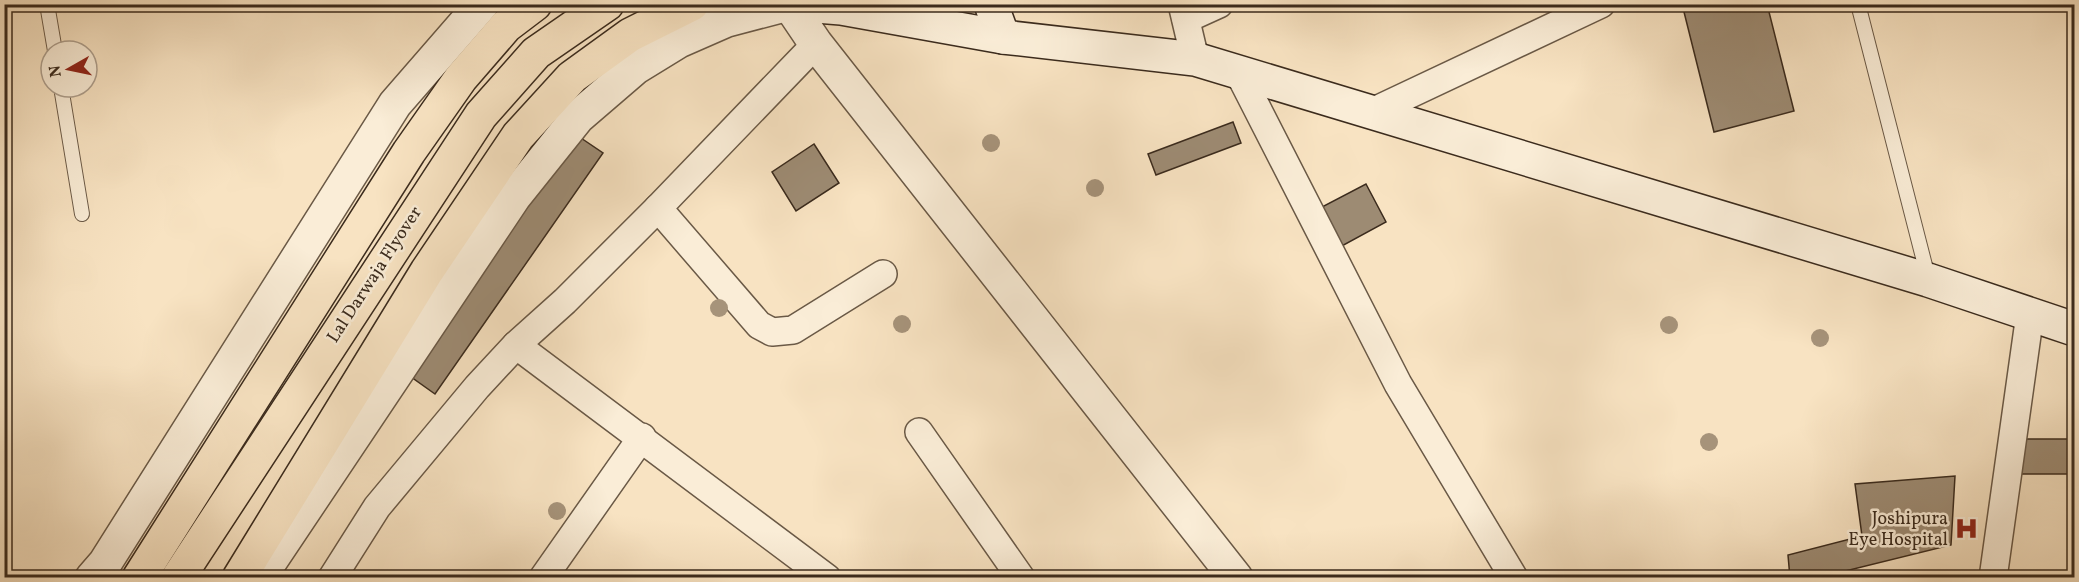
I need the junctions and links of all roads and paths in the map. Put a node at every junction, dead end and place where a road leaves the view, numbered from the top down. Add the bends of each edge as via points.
1 (47, 4) edge
2 (482, 4) edge
3 (535, 4) edge
4 (607, 4) edge
5 (692, 4) edge
6 (789, 4) edge
7 (991, 4) edge
8 (1219, 4) edge
9 (1602, 4) edge
10 (1858, 4) edge
11 (1184, 12) edge
12 (1569, 12) edge
13 (1004, 37) junction
14 (53, 39) edge
15 (816, 44) junction
16 (1195, 59) junction
17 (1238, 71) junction
18 (63, 99) edge
19 (1372, 112) junction
20 (658, 208) junction
21 (82, 214) dead end
22 (883, 274) dead end
23 (1928, 280) junction
24 (2030, 314) junction
25 (2074, 329) edge
26 (516, 345) junction
27 (919, 432) dead end
28 (642, 437) junction
29 (92, 578) edge
30 (139, 578) edge
31 (178, 578) edge
32 (239, 578) edge
33 (259, 578) edge
34 (332, 578) edge
35 (543, 578) edge
36 (827, 578) edge
37 (1021, 578) edge
38 (1236, 578) edge
39 (1514, 578) edge
40 (1993, 578) edge

1 - 14 lane
2 - 29 street via 395,104
3 - 30 highway, Lal Darwaja Flyover via 506,26 461,78 409,152
4 - 31 highway, Lal Darwaja Flyover via 536,53 481,115
5 - 32 highway via 630,35 572,77 518,136 427,271
6 - 13 street via 841,8
6 - 15 street
6 - 33 street via 727,20 679,41 635,68 578,117 514,197
7 - 13 street
8 - 11 street
9 - 12 street
10 - 23 lane
11 - 16 street
12 - 19 street
13 - 16 street
15 - 20 street
15 - 38 street
16 - 17 street
17 - 19 street
17 - 39 street via 1398,384
18 - 21 lane
19 - 23 street
20 - 22 street via 759,325 772,332 794,330
20 - 26 street
23 - 24 street
24 - 25 street
24 - 40 street
26 - 28 street
26 - 34 street via 377,507
27 - 37 street
28 - 35 street
28 - 36 street

